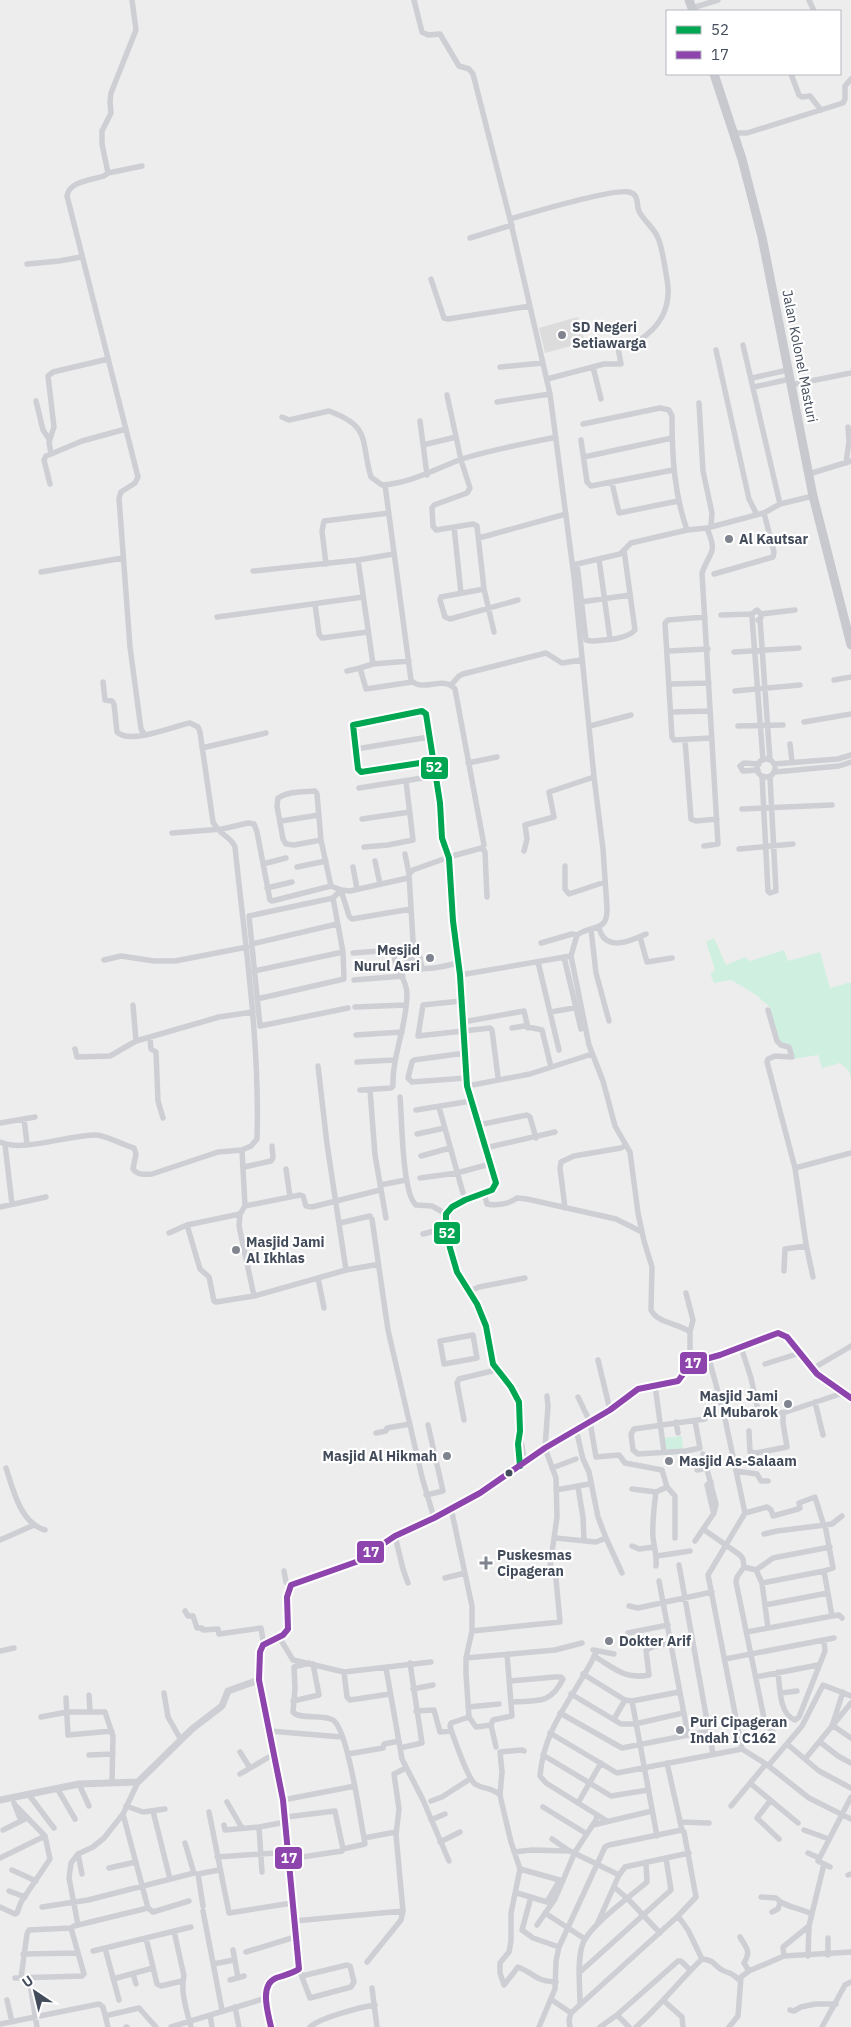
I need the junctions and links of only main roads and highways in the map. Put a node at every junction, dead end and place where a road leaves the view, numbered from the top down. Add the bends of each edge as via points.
1 (714, 75) edge
2 (851, 645) edge

1 - 2 main road, Jalan Kolonel Masturi via 734,133 765,248 813,496

